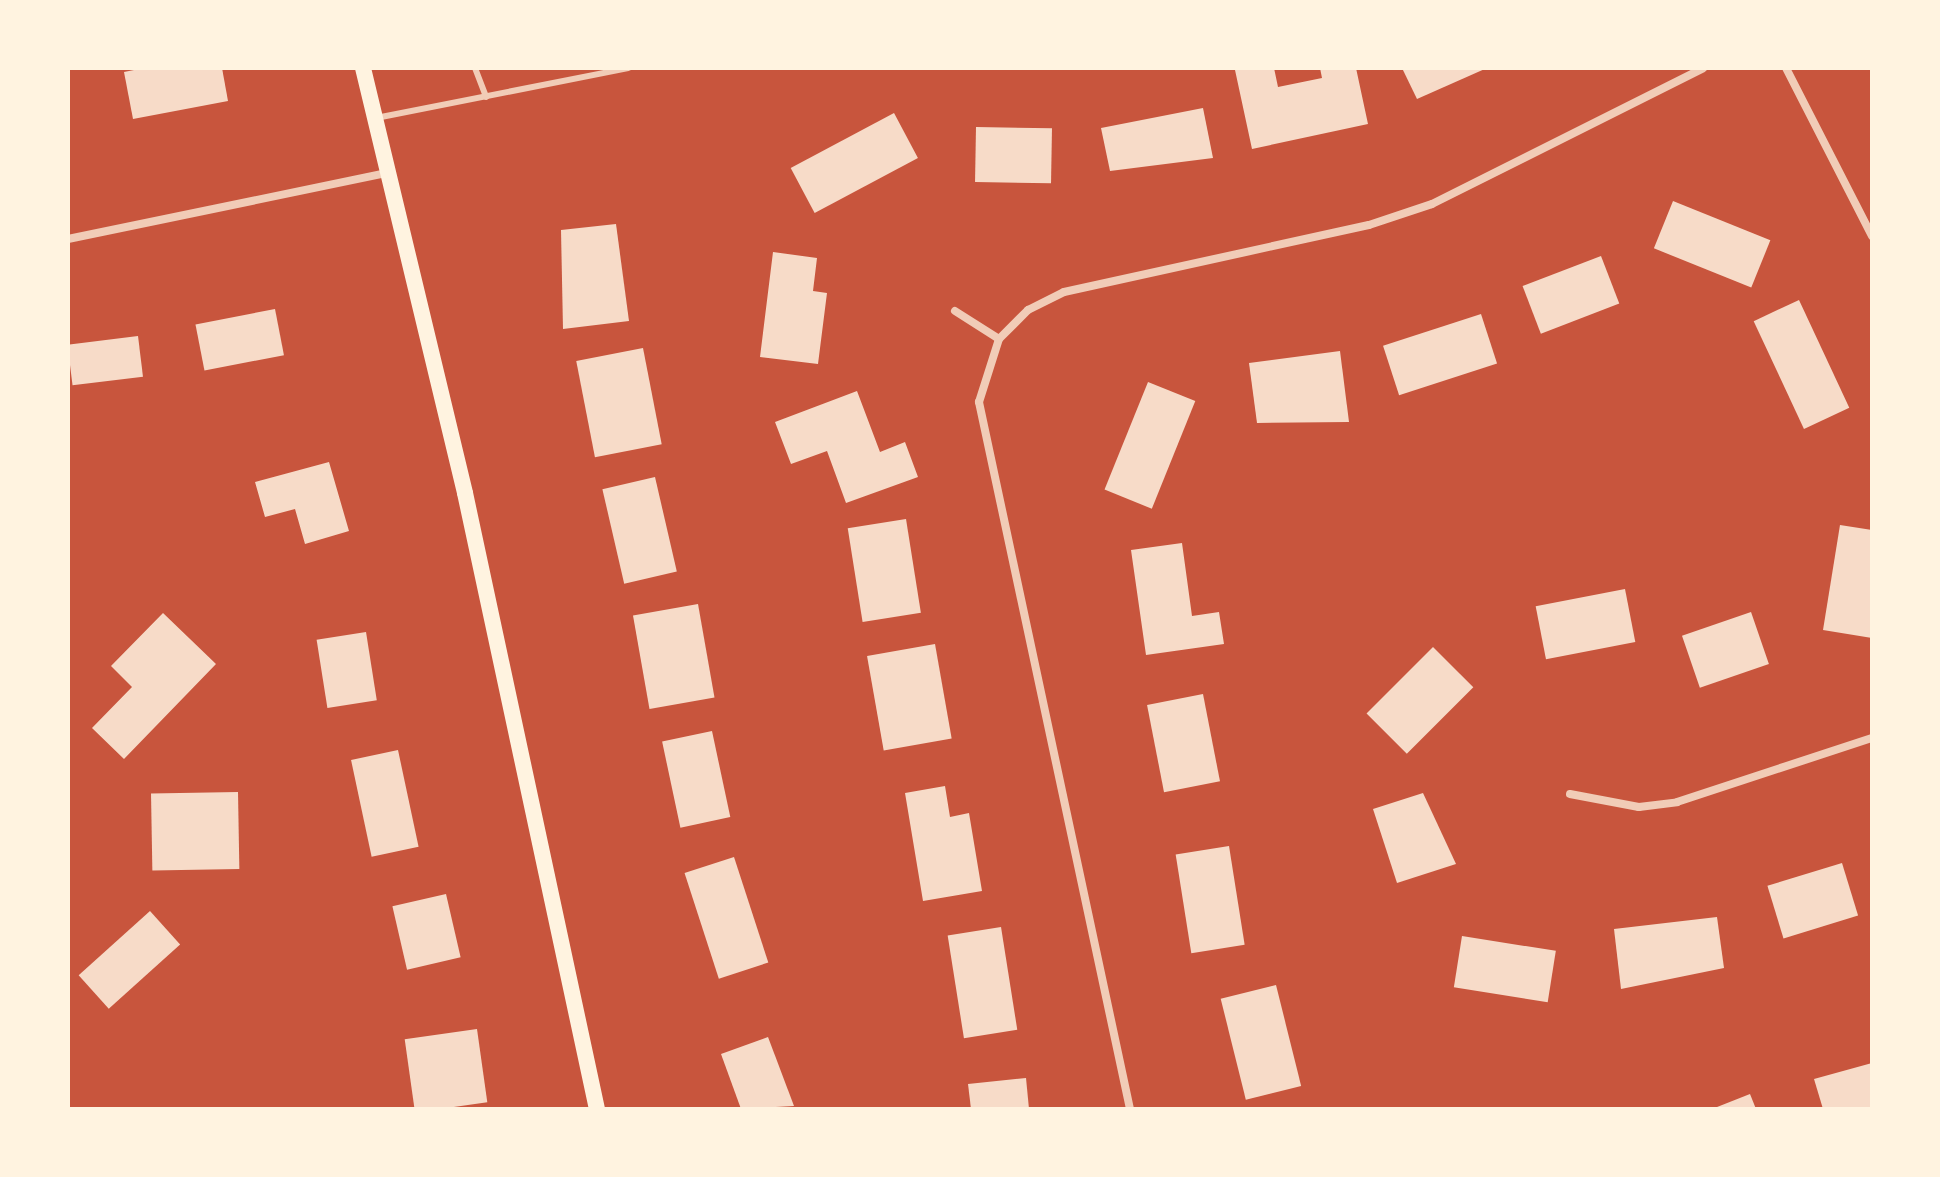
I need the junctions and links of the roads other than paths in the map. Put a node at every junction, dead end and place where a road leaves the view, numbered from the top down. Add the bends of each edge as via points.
1 (363, 68) edge
2 (475, 68) edge
3 (628, 68) edge
4 (1703, 68) edge
5 (1786, 68) edge
6 (486, 97) junction
7 (375, 119) junction
8 (388, 173) junction
9 (1872, 236) edge
10 (68, 239) edge
11 (955, 311) dead end
12 (999, 339) junction
13 (1872, 738) edge
14 (1570, 794) dead end
15 (597, 1109) edge
16 (1130, 1109) edge

1 - 7 main road
2 - 6 lane
3 - 6 lane
4 - 12 street via 1432,204 1369,225 1064,292 1028,310
5 - 9 street
6 - 7 lane
7 - 8 main road
8 - 10 street
8 - 15 main road via 462,479
11 - 12 street
12 - 16 street via 979,402
13 - 14 street via 1677,802 1639,807

